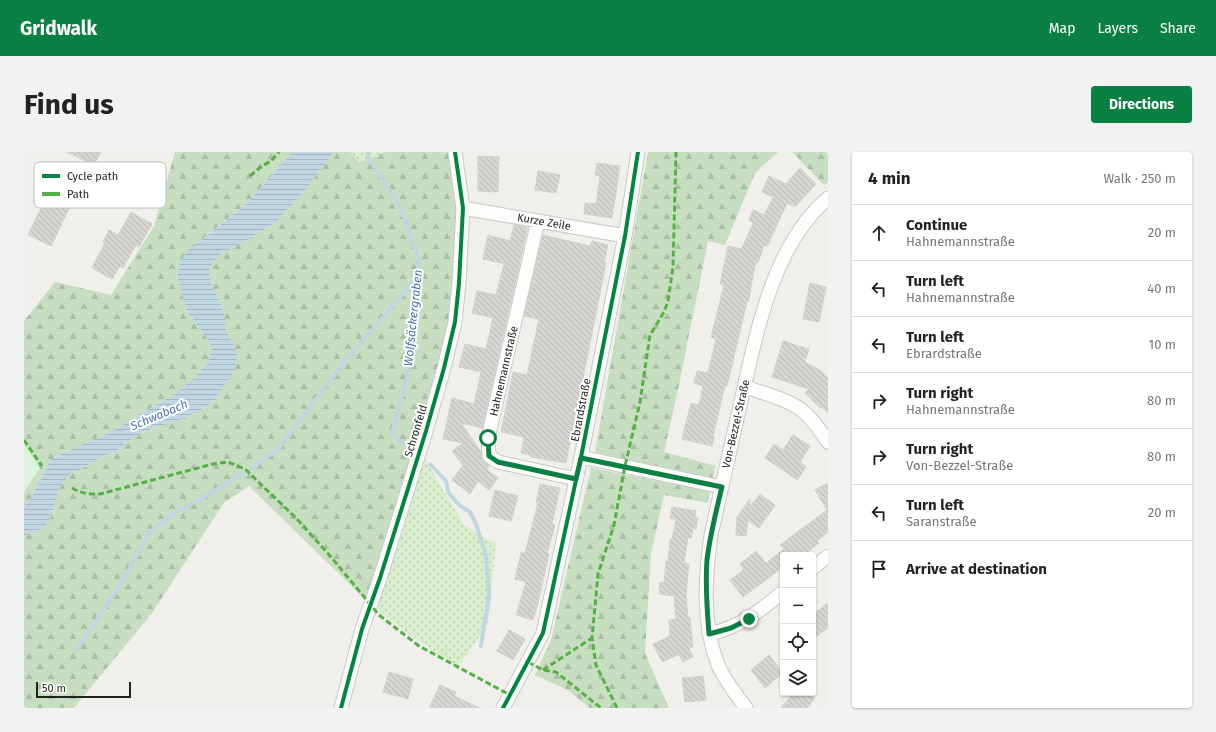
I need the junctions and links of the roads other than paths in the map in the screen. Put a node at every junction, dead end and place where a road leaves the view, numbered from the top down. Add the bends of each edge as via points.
1 (455, 152) edge
2 (638, 152) edge
3 (828, 198) edge
4 (463, 208) junction
5 (538, 221) junction
6 (625, 236) junction
7 (745, 387) junction
8 (828, 442) edge
9 (581, 458) junction
10 (576, 479) junction
11 (722, 487) junction
12 (828, 556) edge
13 (816, 566) edge
14 (780, 594) edge
15 (709, 634) junction
16 (341, 708) edge
17 (503, 708) edge
18 (746, 708) edge

1 - 4 street, Schronfeld
2 - 6 street, Ebrardstraße
3 - 7 street, Von-Bezzel-Straße via 807,218 790,245 773,282 760,321
4 - 5 street, Kurze Zeile
4 - 16 street, Schronfeld via 455,322 444,368 362,629
5 - 6 street, Kurze Zeile
5 - 10 street, Hahnemannstraße via 488,438 489,456 498,462
6 - 9 street, Ebrardstraße
7 - 8 street via 800,408
7 - 11 street, Von-Bezzel-Straße
9 - 10 street, Ebrardstraße
9 - 11 street
10 - 17 street, Ebrardstraße via 543,633
11 - 15 street, Von-Bezzel-Straße via 707,560
12 - 13 street
14 - 15 street via 749,619 731,628
15 - 18 street, Von-Bezzel-Straße via 718,665

